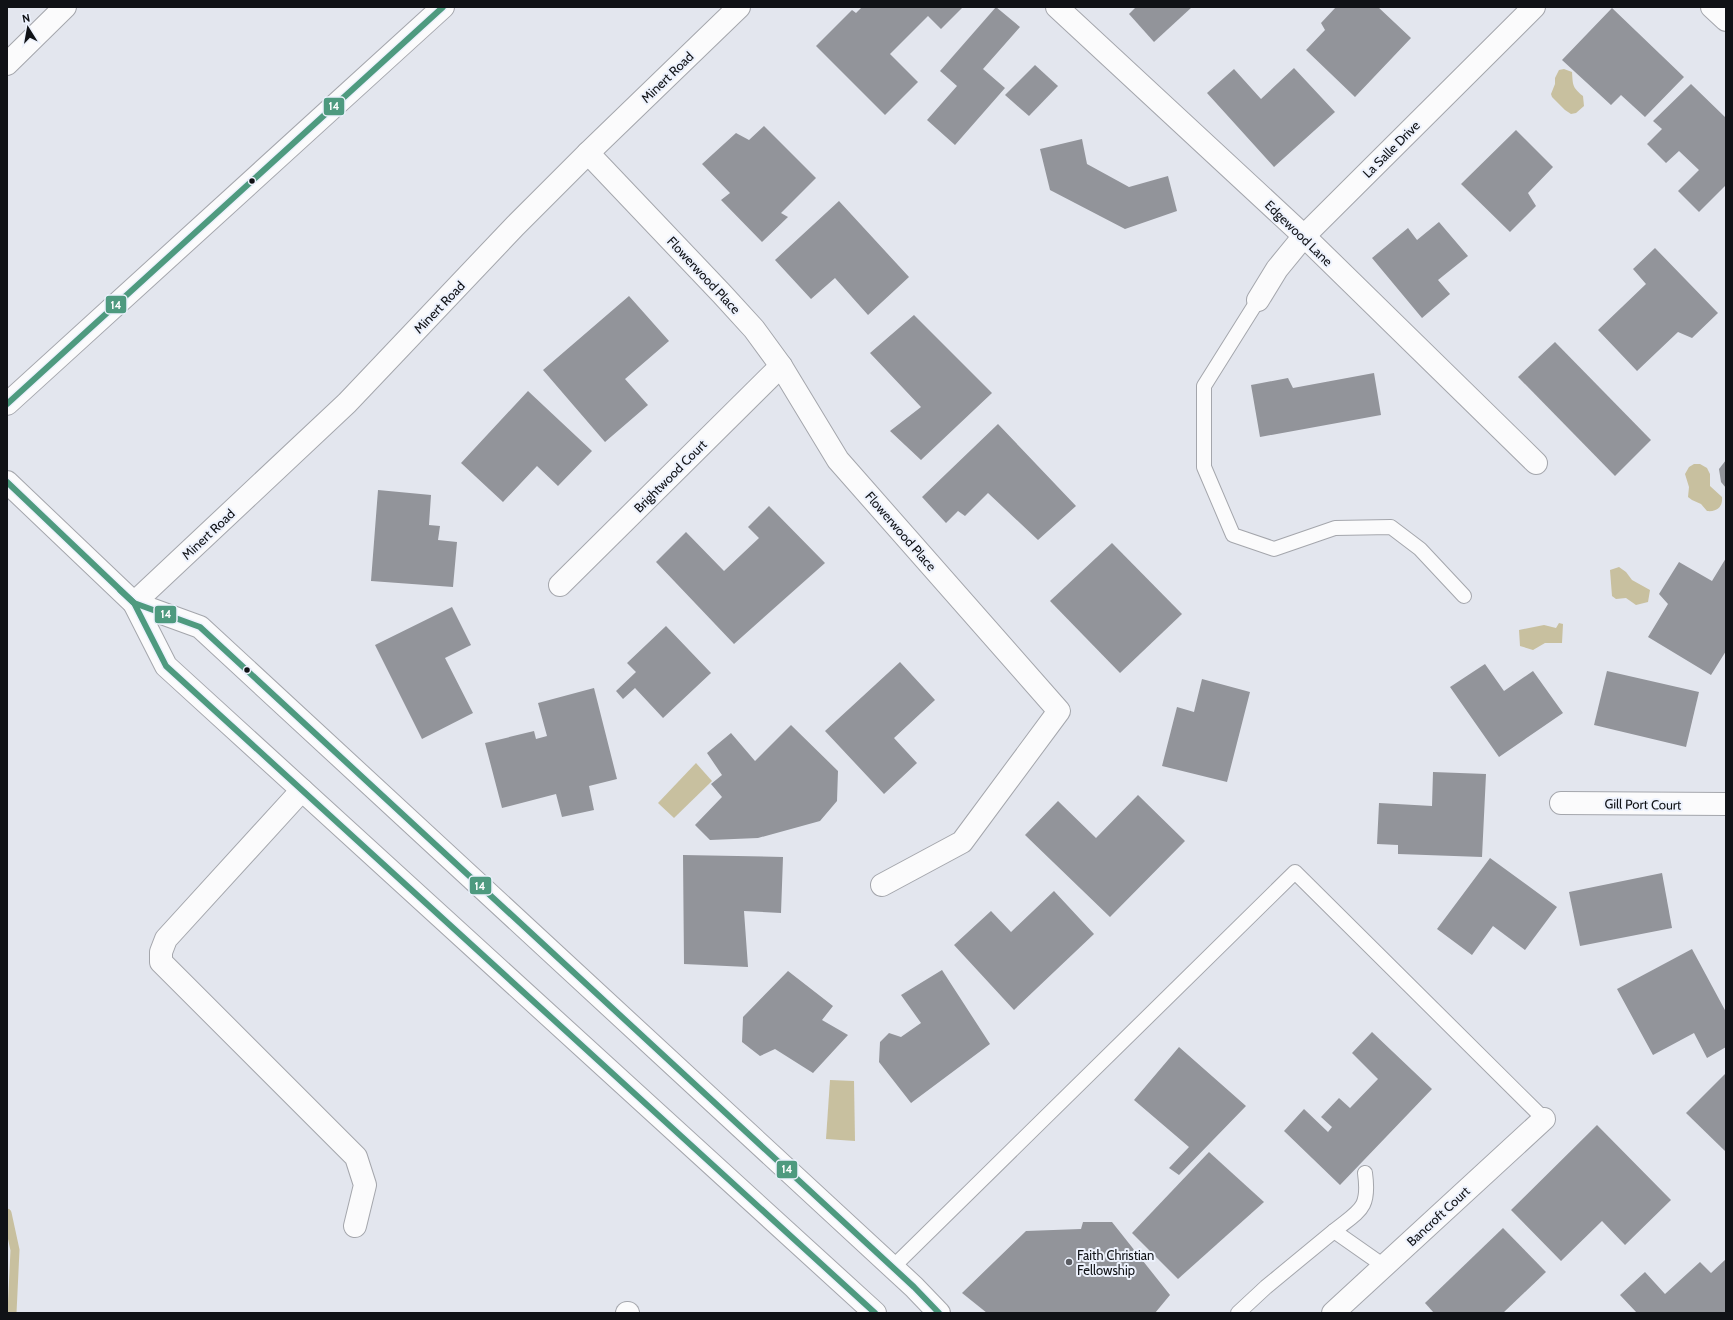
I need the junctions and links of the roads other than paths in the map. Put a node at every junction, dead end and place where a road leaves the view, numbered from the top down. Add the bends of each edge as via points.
1 (65, 7) edge
2 (443, 7) edge
3 (739, 7) edge
4 (1057, 7) edge
5 (1534, 7) edge
6 (1712, 7) edge
7 (1726, 20) edge
8 (7, 64) edge
9 (588, 153) junction
10 (1304, 236) junction
11 (1258, 300) joint
12 (781, 366) junction
13 (7, 404) edge
14 (1536, 463) dead end
15 (7, 482) edge
16 (560, 585) dead end
17 (1464, 596) dead end
18 (134, 603) junction
19 (302, 790) junction
20 (1561, 803) dead end
21 (1726, 804) edge
22 (882, 886) dead end
23 (1544, 1119) joint
24 (1365, 1173) dead end
25 (355, 1226) dead end
26 (1334, 1231) junction
27 (1384, 1266) junction
28 (892, 1268) junction
29 (875, 1313) edge
30 (939, 1313) edge
31 (1238, 1313) edge
32 (1333, 1313) edge

1 - 8 street
2 - 13 street
3 - 9 street, Minert Road
4 - 10 street, Edgewood Lane
5 - 10 street, La Salle Drive
6 - 7 street
9 - 12 street, Flowerwood Place via 754,329
9 - 18 street, Minert Road via 347,403
10 - 11 street, La Salle Drive via 1277,269
10 - 14 street, Edgewood Lane
11 - 17 lane via 1204,386 1204,467 1233,535 1274,549 1335,528 1391,527 1420,549
12 - 16 street, Brightwood Court
12 - 22 street, Flowerwood Place via 838,460 1059,711 962,842
15 - 18 street
18 - 19 street via 166,666
18 - 28 street via 200,627
19 - 25 street via 166,939 161,962 356,1157 365,1185
19 - 29 street
20 - 21 street, Gill Port Court
23 - 27 street, Bancroft Court
23 - 28 lane via 1295,872
24 - 26 lane via 1368,1188 1366,1201
26 - 27 lane
26 - 31 lane
27 - 32 street, Bancroft Court
28 - 30 street

